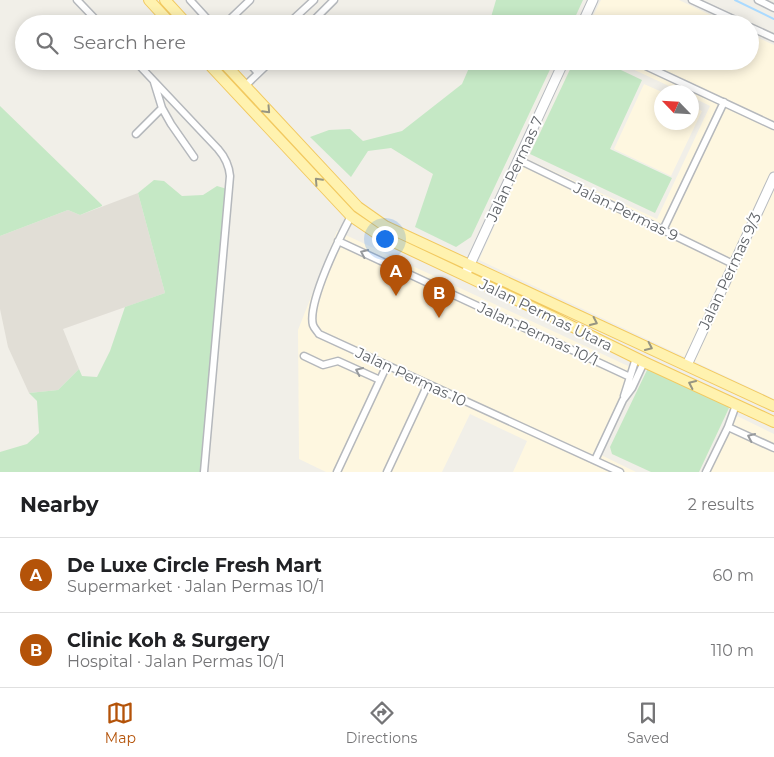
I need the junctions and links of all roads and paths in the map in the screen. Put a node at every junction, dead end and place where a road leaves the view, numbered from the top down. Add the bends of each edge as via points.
1 (77, 0) edge
2 (149, 0) edge
3 (165, 0) edge
4 (190, 0) edge
5 (250, 0) edge
6 (314, 0) edge
7 (593, 0) edge
8 (692, 0) edge
9 (758, 0) edge
10 (330, 1) edge
11 (774, 8) edge
12 (91, 15) edge
13 (163, 15) edge
14 (179, 15) edge
15 (204, 15) edge
16 (234, 15) edge
17 (298, 15) edge
18 (318, 15) edge
19 (586, 15) edge
20 (724, 15) edge
21 (759, 31) edge
22 (774, 38) edge
23 (144, 70) edge
24 (214, 70) edge
25 (230, 70) edge
26 (255, 70) edge
27 (262, 70) edge
28 (560, 70) edge
29 (655, 70) edge
30 (258, 74) junction
31 (154, 81) junction
32 (245, 86) junction
33 (724, 102) junction
34 (162, 108) junction
35 (774, 126) edge
36 (136, 134) dead end
37 (194, 158) dead end
38 (519, 160) junction
39 (774, 177) edge
40 (352, 216) junction
41 (663, 230) junction
42 (338, 241) junction
43 (733, 264) junction
44 (470, 265) junction
45 (465, 276) junction
46 (557, 305) junction
47 (553, 317) junction
48 (304, 356) dead end
49 (640, 360) junction
50 (387, 365) junction
51 (687, 365) junction
52 (630, 376) junction
53 (380, 380) junction
54 (428, 384) junction
55 (623, 400) junction
56 (736, 405) junction
57 (774, 406) edge
58 (774, 422) edge
59 (728, 427) junction
60 (774, 448) edge
61 (595, 460) junction
62 (204, 472) edge
63 (337, 472) edge
64 (387, 472) edge
65 (620, 472) edge
66 (706, 472) edge

1 - 12 street
2 - 13 main road
3 - 14 main road
4 - 15 street
5 - 16 street
6 - 17 street
7 - 19 street
8 - 20 street
9 - 11 street
10 - 18 street
21 - 22 street
23 - 31 street
40 -> 24 main road, Jalan Permas Utara
25 - 32 main road, Jalan Permas Utara
26 - 30 street
27 - 30 street
28 - 38 street, Jalan Permas 7
29 - 33 street
30 - 32 street
31 - 34 street
31 - 62 street via 223,155 230,169
32 -> 44 main road, Jalan Permas Utara via 358,208 385,226
33 - 35 street
33 - 41 street
34 - 36 street
34 - 37 street
38 - 41 street, Jalan Permas 9
38 - 44 street, Jalan Permas 7
39 - 43 street, Jalan Permas 9/3
40 - 42 street, Jalan Permas 10
40 - 45 main road, Jalan Permas Utara via 379,235
41 - 43 street, Jalan Permas 9
42 - 50 street, Jalan Permas 10 via 312,314 313,326 319,334
52 -> 42 street, Jalan Permas 10/1
43 - 51 street, Jalan Permas 9/3
44 - 45 street, Jalan Permas 7
44 - 46 main road, Jalan Permas Utara
45 - 47 main road, Jalan Permas Utara
46 - 47 main road via 551,310
46 -> 51 main road, Jalan Permas Utara
47 - 49 main road, Jalan Permas Utara
53 -> 48 street via 338,361 323,365
49 - 52 street
49 - 55 street via 632,388
56 -> 49 main road, Jalan Permas Utara
50 - 53 street
50 - 54 street, Jalan Permas 10
51 - 57 main road, Jalan Permas Utara
52 - 55 street
53 - 63 street
54 - 61 street, Jalan Permas 10
54 - 64 street
55 - 61 street
56 - 58 main road, Jalan Permas Utara
56 - 59 street
60 -> 59 street
59 - 66 street
61 - 65 street, Jalan Permas 10

